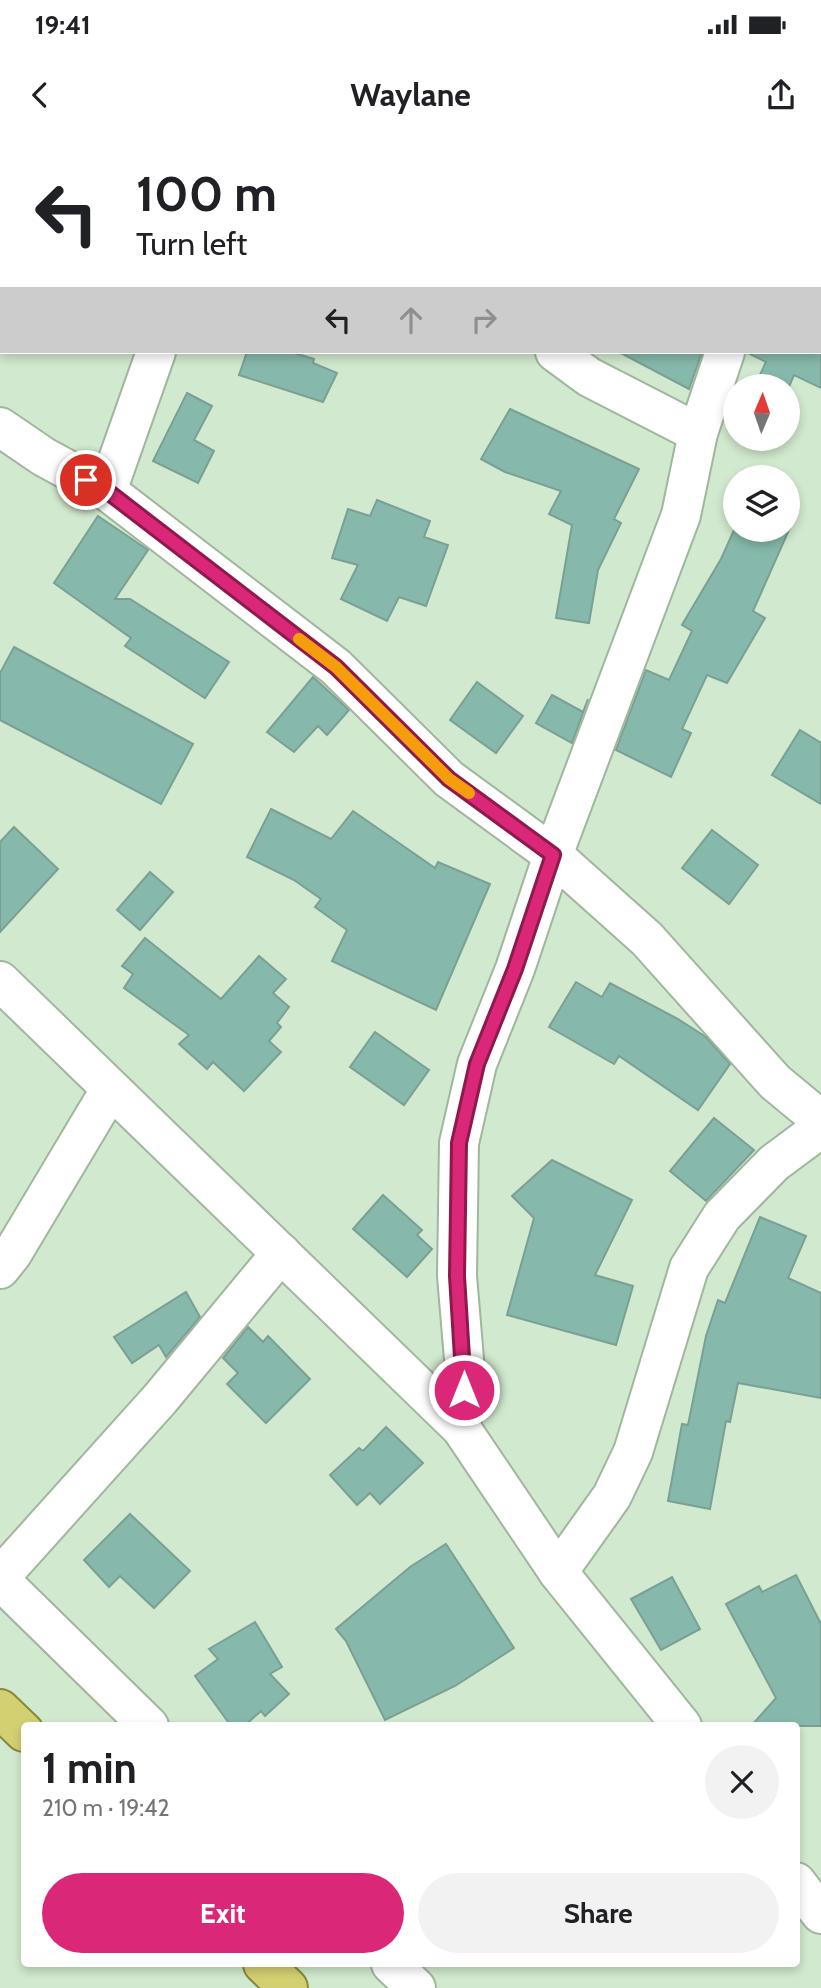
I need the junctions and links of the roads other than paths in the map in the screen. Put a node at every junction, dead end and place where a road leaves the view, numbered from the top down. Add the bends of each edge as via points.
1 (155, 354) edge
2 (558, 354) edge
3 (724, 354) edge
4 (0, 427) edge
5 (698, 433) junction
6 (107, 491) junction
7 (553, 855) junction
8 (0, 981) edge
9 (110, 1090) junction
10 (821, 1121) edge
11 (821, 1128) edge
12 (281, 1253) junction
13 (0, 1269) edge
14 (461, 1428) junction
15 (558, 1572) junction
16 (0, 1578) edge
17 (0, 1709) edge
18 (145, 1722) edge
19 (679, 1722) edge
20 (21, 1729) edge
21 (800, 1887) edge
22 (821, 1914) edge
23 (266, 1967) edge
24 (394, 1967) edge
25 (288, 1988) edge
26 (416, 1988) edge

1 - 6 street
2 - 5 street via 589,377
3 - 5 street
4 - 6 street
5 - 7 street via 681,515
6 - 7 street via 336,667 449,779
7 - 10 street via 647,939 775,1082
7 - 14 street via 477,1064 459,1143 457,1276 465,1371
8 - 9 street
9 - 12 street
9 - 13 street
11 - 15 street via 774,1163 722,1216 689,1268 633,1452 612,1496
12 - 14 street
12 - 16 street via 160,1399
14 - 15 street
15 - 19 street
16 - 18 street
17 - 20 highway
21 - 22 street
23 - 25 highway
24 - 26 street

